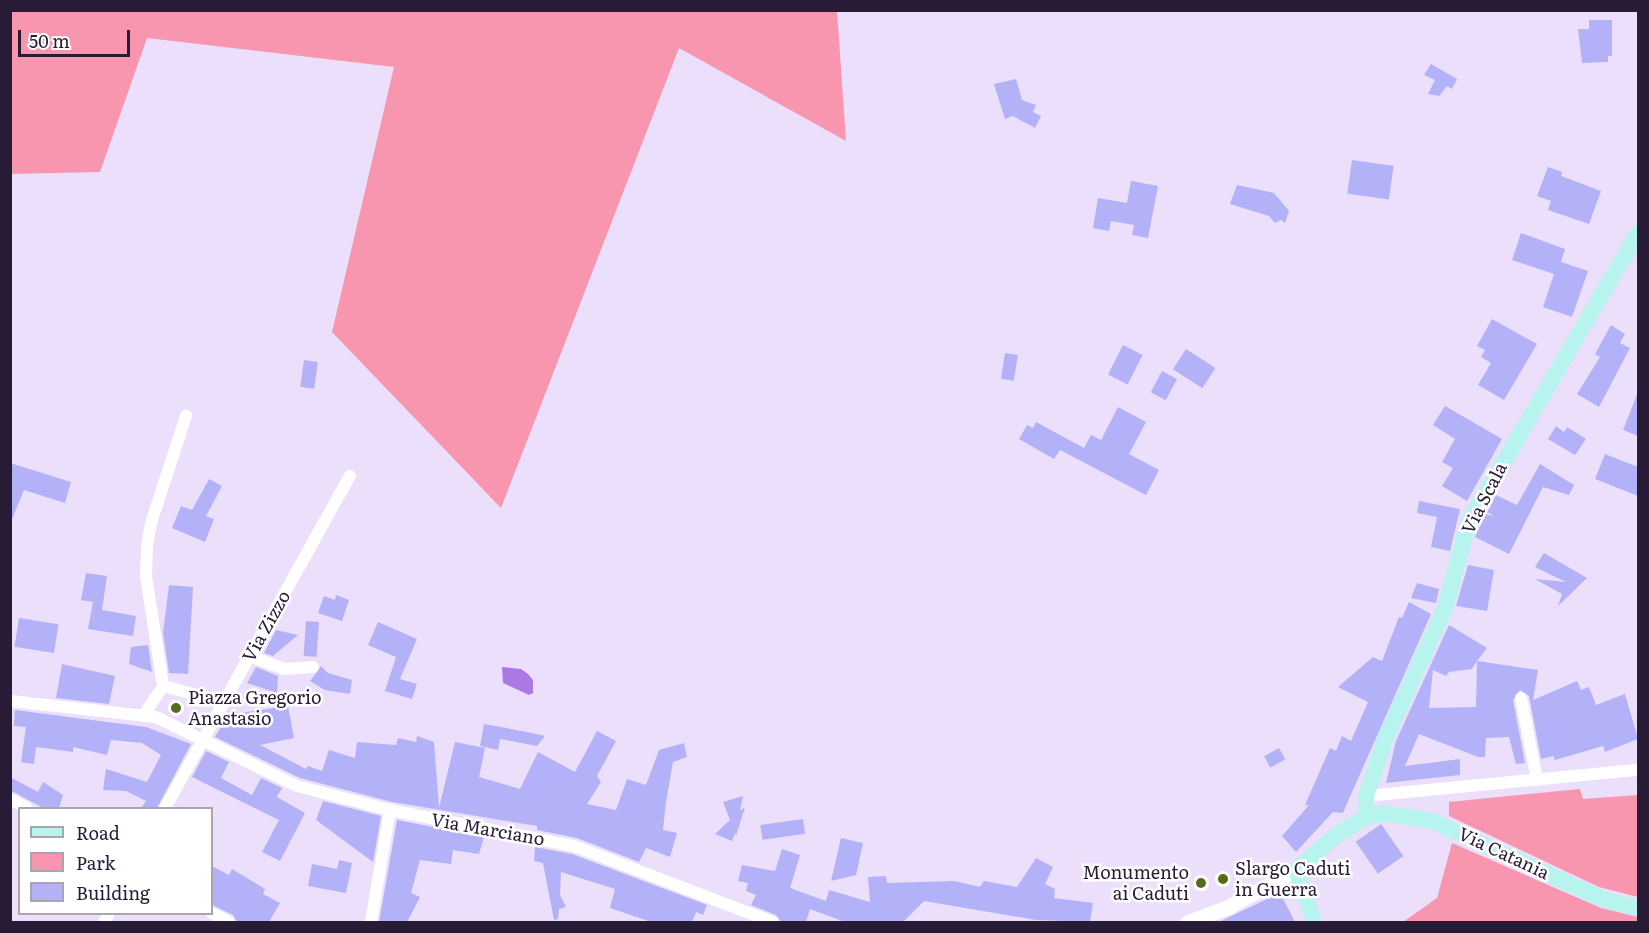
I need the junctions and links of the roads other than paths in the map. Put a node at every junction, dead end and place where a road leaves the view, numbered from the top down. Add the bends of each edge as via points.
1 (1638, 233) edge
2 (186, 416) dead end
3 (350, 476) dead end
4 (249, 656) junction
5 (313, 667) dead end
6 (163, 681) junction
7 (1521, 698) dead end
8 (10, 700) edge
9 (224, 702) junction
10 (137, 715) junction
11 (204, 738) junction
12 (1638, 770) edge
13 (1536, 780) junction
14 (1366, 796) junction
15 (10, 799) edge
16 (25, 807) edge
17 (166, 807) edge
18 (390, 810) junction
19 (1367, 817) junction
20 (1296, 870) junction
21 (1638, 908) edge
22 (213, 914) edge
23 (229, 922) edge
24 (371, 922) edge
25 (773, 922) edge
26 (1188, 922) edge
27 (1314, 922) edge

1 - 14 main road, Via Scala via 1469,521 1445,608 1386,737
2 - 6 street via 147,546 146,576
3 - 4 street, Via Zizzo
4 - 5 street via 284,669
4 - 9 street, Via Zizzo
6 - 9 street
6 - 10 street
7 - 13 street
8 - 10 street, Via Marciano
9 - 11 street, Via Zizzo
10 - 11 street, Via Marciano
11 - 17 street, Via Zizzo
11 - 18 street, Via Marciano via 297,786
12 - 13 street
13 - 14 street
14 - 19 main road, Via Scala
15 - 16 street
18 - 24 street
18 - 25 street, Via Marciano via 574,846
19 - 20 main road via 1313,852
19 - 21 main road, Via Catania via 1391,813 1432,821 1602,899
20 - 26 street
20 - 27 main road
22 - 23 street

